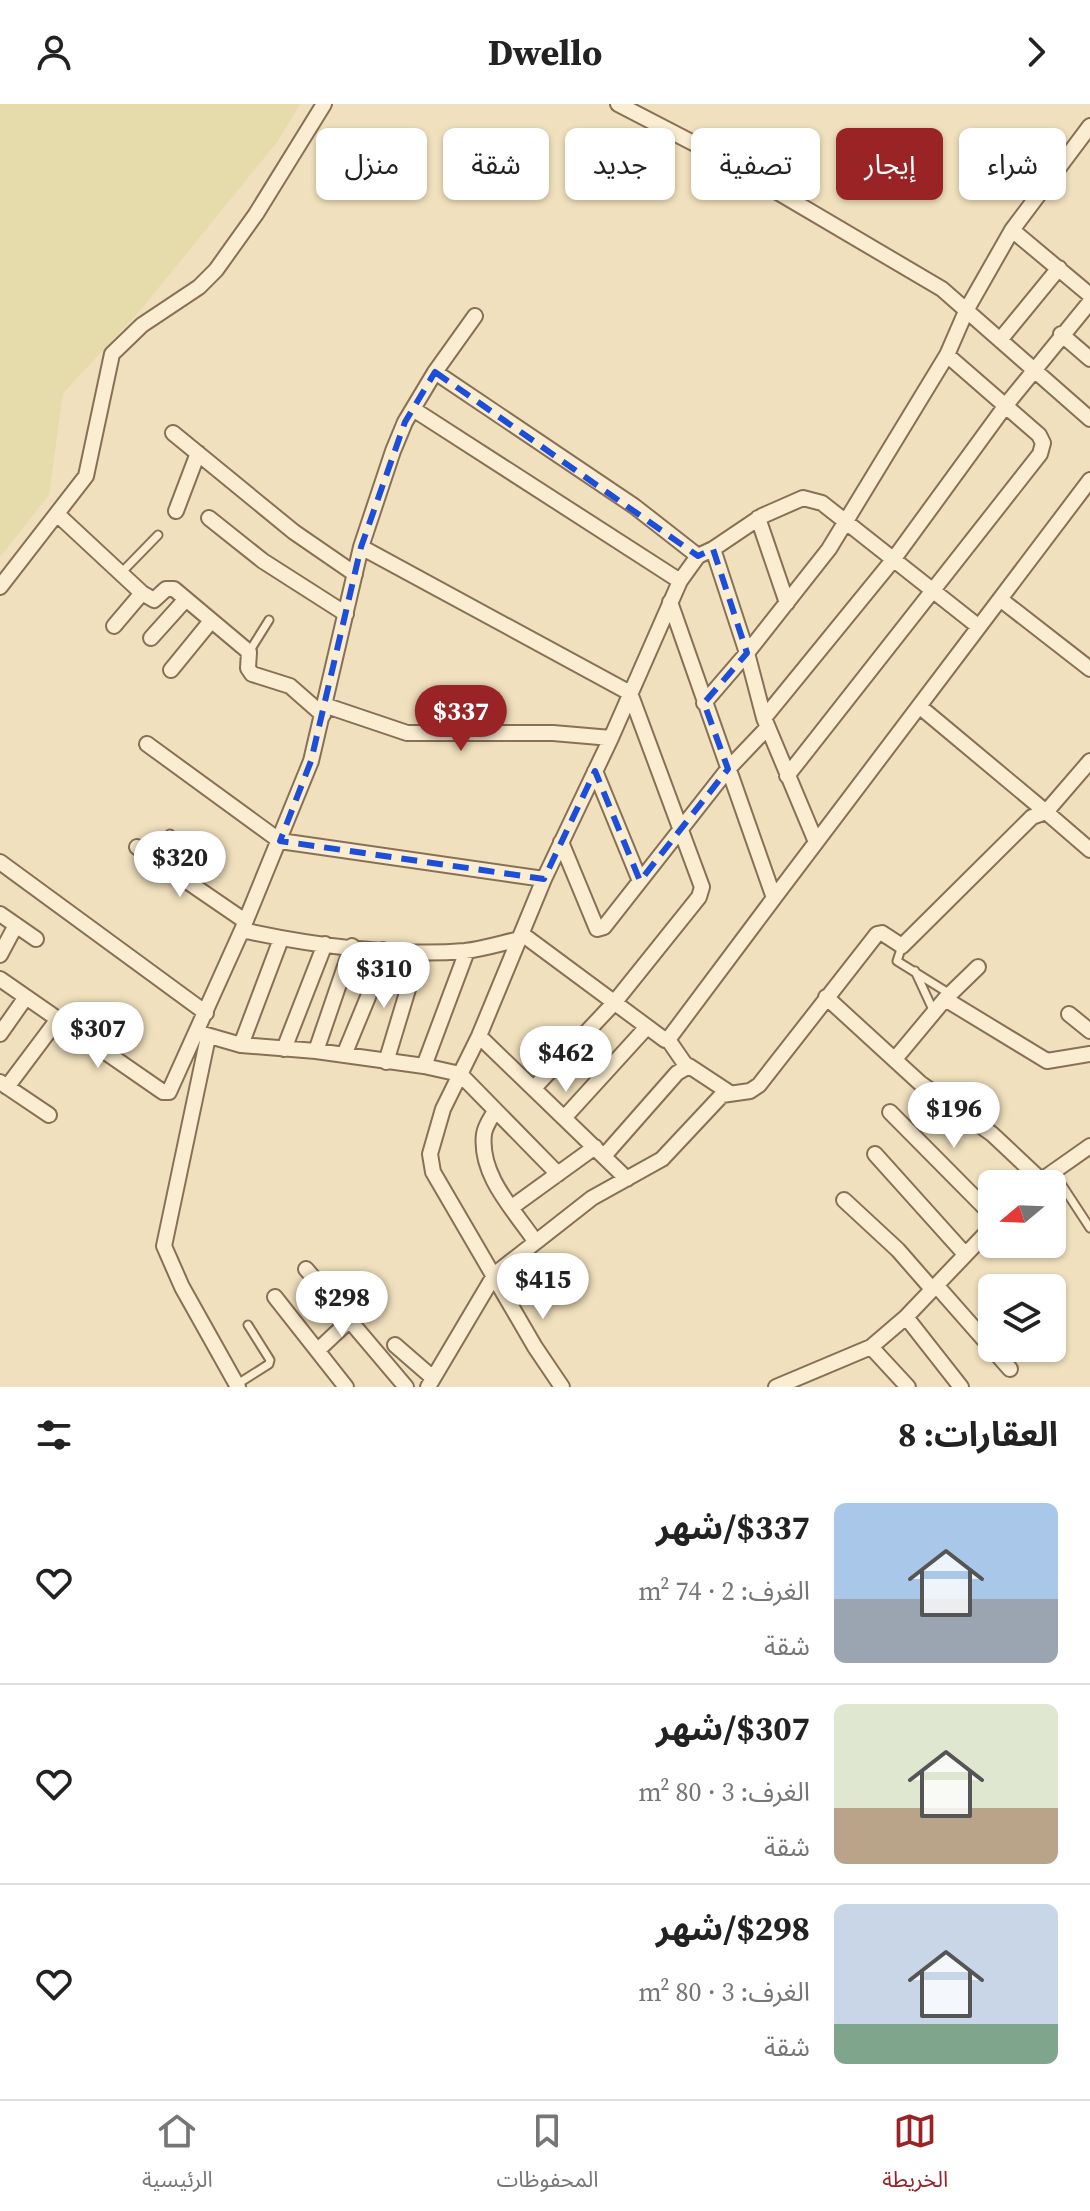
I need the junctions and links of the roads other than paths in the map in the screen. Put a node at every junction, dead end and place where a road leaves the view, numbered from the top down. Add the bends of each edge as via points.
1 (324, 104) edge
2 (618, 104) edge
3 (1090, 126) edge
4 (1012, 230) junction
5 (1059, 268) junction
6 (1090, 295) edge
7 (1090, 302) edge
8 (967, 309) junction
9 (475, 316) dead end
10 (1061, 334) junction
11 (1000, 340) junction
12 (947, 355) junction
13 (1090, 359) edge
14 (1034, 369) junction
15 (435, 372) junction
16 (1006, 405) junction
17 (413, 409) junction
18 (1090, 419) edge
19 (173, 433) dead end
20 (198, 453) junction
21 (1090, 480) edge
22 (176, 511) dead end
23 (57, 514) junction
24 (209, 518) dead end
25 (758, 518) junction
26 (847, 522) junction
27 (158, 535) dead end
28 (361, 547) junction
29 (713, 549) junction
30 (698, 556) junction
31 (893, 560) junction
32 (122, 572) junction
33 (355, 574) junction
34 (680, 581) junction
35 (0, 587) edge
36 (931, 591) junction
37 (142, 593) junction
38 (186, 599) junction
39 (1000, 599) junction
40 (670, 602) junction
41 (787, 603) junction
42 (346, 614) junction
43 (269, 620) dead end
44 (211, 621) junction
45 (114, 626) dead end
46 (979, 627) junction
47 (151, 638) dead end
48 (249, 652) junction
49 (747, 653) junction
50 (1090, 669) edge
51 (171, 670) dead end
52 (630, 693) junction
53 (704, 703) junction
54 (919, 706) junction
55 (323, 710) junction
56 (766, 722) junction
57 (611, 738) junction
58 (147, 744) dead end
59 (1090, 761) edge
60 (728, 769) junction
61 (595, 771) junction
62 (787, 776) junction
63 (1084, 780) edge
64 (1046, 812) junction
65 (681, 829) junction
66 (170, 834) dead end
67 (280, 841) junction
68 (561, 842) junction
69 (816, 842) junction
70 (137, 847) dead end
71 (191, 848) dead end
72 (1090, 850) edge
73 (157, 860) junction
74 (0, 862) edge
75 (179, 875) junction
76 (544, 879) junction
77 (640, 881) junction
78 (774, 898) junction
79 (0, 914) edge
80 (16, 925) junction
81 (244, 925) junction
82 (521, 937) junction
83 (36, 939) dead end
84 (281, 939) junction
85 (325, 944) junction
86 (352, 946) junction
87 (902, 946) junction
88 (383, 950) junction
89 (467, 951) junction
90 (419, 953) junction
91 (0, 955) edge
92 (978, 967) dead end
93 (915, 971) junction
94 (0, 979) edge
95 (948, 996) junction
96 (26, 997) junction
97 (826, 997) junction
98 (614, 1003) junction
99 (934, 1012) junction
100 (206, 1013) junction
101 (1069, 1014) dead end
102 (58, 1019) junction
103 (646, 1028) junction
104 (1090, 1031) edge
105 (0, 1034) edge
106 (202, 1034) junction
107 (479, 1036) junction
108 (667, 1038) junction
109 (241, 1045) junction
110 (284, 1049) junction
111 (316, 1051) junction
112 (1090, 1054) edge
113 (344, 1055) junction
114 (895, 1059) junction
115 (386, 1062) junction
116 (424, 1066) junction
117 (687, 1067) junction
118 (460, 1074) junction
119 (4, 1084) edge
120 (534, 1088) junction
121 (730, 1093) junction
122 (495, 1111) junction
123 (890, 1112) dead end
124 (49, 1115) dead end
125 (564, 1118) junction
126 (1090, 1146) edge
127 (600, 1152) junction
128 (875, 1154) dead end
129 (1034, 1170) edge
130 (1055, 1170) edge
131 (558, 1174) junction
132 (627, 1179) junction
133 (844, 1200) dead end
134 (978, 1201) edge
135 (1066, 1202) edge
136 (512, 1207) junction
137 (1090, 1228) edge
138 (978, 1240) edge
139 (535, 1241) junction
140 (964, 1253) junction
141 (306, 1269) dead end
142 (495, 1274) junction
143 (934, 1287) junction
144 (372, 1294) dead end
145 (275, 1297) dead end
146 (906, 1317) junction
147 (351, 1319) junction
148 (248, 1325) dead end
149 (395, 1345) dead end
150 (871, 1347) junction
151 (318, 1350) junction
152 (1010, 1369) dead end
153 (431, 1383) edge
154 (237, 1386) edge
155 (346, 1387) edge
156 (406, 1387) edge
157 (562, 1387) edge
158 (776, 1387) edge
159 (908, 1387) edge
160 (961, 1387) edge

1 - 23 street via 216,270 112,354 86,476
2 - 8 street via 837,226
3 - 4 street
4 - 5 street
4 - 8 street
5 - 6 street
5 - 11 street
7 - 10 street
8 - 11 street
8 - 12 street
9 - 15 street
10 - 13 street
10 - 14 street
11 - 14 street
12 - 16 street
12 - 26 street
14 - 16 street
14 - 18 street
15 - 17 street
15 - 30 street via 634,506
16 - 31 street
16 - 36 street via 1039,435 1040,454
17 - 28 street
17 - 34 street
19 - 20 street
20 - 22 street
20 - 33 street
21 - 39 street
23 - 32 street
23 - 35 street
24 - 42 street via 263,561
25 - 26 street via 803,498 822,503
25 - 29 street
25 - 41 street
26 - 31 street
26 - 41 street
27 - 32 lane
28 - 33 street
28 - 52 street
29 - 30 street
29 - 49 street
30 - 34 street
31 - 36 street
31 - 56 street
32 - 37 street
33 - 42 street
34 - 40 street
36 - 46 street
36 - 62 street
37 - 38 street via 154,600 174,589
37 - 45 street
38 - 44 street
38 - 47 street
39 - 46 street
39 - 50 street
40 - 52 street
40 - 53 street
41 - 49 street
42 - 55 street
43 - 48 lane
44 - 48 street
44 - 51 street
46 - 54 street
48 - 55 street via 252,674 290,686
49 - 53 street
49 - 56 street
52 - 57 street
52 - 65 street
53 - 60 street
54 - 64 street
54 - 69 street
55 - 57 street via 407,733
55 - 67 street via 311,761
56 - 60 street
56 - 62 street
57 - 61 street
58 - 67 street
59 - 63 street
60 - 65 street
60 - 78 street
61 - 68 street
61 - 77 street
62 - 69 street
63 - 64 street
64 - 72 street
64 - 87 street via 1032,817
65 - 77 street
65 - 98 street via 702,887 699,897
66 - 73 lane
67 - 76 street
67 - 81 street
68 - 76 street
68 - 77 street via 597,929
69 - 78 street
70 - 73 street
71 - 75 lane
73 - 75 street
74 - 100 street
75 - 81 street
76 - 82 street
78 - 108 street
79 - 80 street
80 - 83 street
80 - 91 street
81 - 84 street
81 - 100 street
82 - 89 street
82 - 98 street
82 - 107 street
84 - 85 street
84 - 109 street
85 - 86 street
85 - 110 street
86 - 88 street
86 - 111 street
87 - 93 lane via 897,961
87 - 97 street via 877,934
88 - 90 street
88 - 113 street
89 - 90 street
89 - 116 street
90 - 115 street
92 - 95 street
93 - 95 lane
93 - 99 lane
94 - 96 street
95 - 99 street
95 - 112 street via 1047,1061
96 - 102 street
96 - 105 street
97 - 114 street
97 - 121 street via 759,1085
98 - 103 street
98 - 120 street
99 - 114 street
100 - 106 street
101 - 104 street
102 - 106 street via 167,1093
102 - 119 street
103 - 108 street
103 - 125 street
106 - 109 street
106 - 154 street via 164,1246
107 - 118 street
107 - 120 street
108 - 117 street
109 - 110 street
110 - 111 street
111 - 113 street
113 - 115 street
114 - 129 street
115 - 116 street
116 - 118 street
117 - 121 street
117 - 127 street
118 - 122 street
118 - 142 street via 443,1109 430,1164
119 - 124 street
120 - 125 street
121 - 132 street via 722,1095 662,1159
122 - 131 street
122 - 136 street via 484,1132 485,1157 489,1173
123 - 134 street
125 - 127 street
126 - 130 street
127 - 131 street
127 - 132 street
128 - 140 street
131 - 136 street
132 - 139 street
133 - 143 street
135 - 137 lane
136 - 139 street
138 - 140 street
139 - 142 street
140 - 143 street
141 - 147 street
142 - 153 street
142 - 157 street
143 - 146 street
143 - 152 street
144 - 147 street
145 - 151 street
146 - 150 street
146 - 160 street
147 - 151 street
147 - 156 street
148 - 154 lane via 270,1360
149 - 153 street
150 - 158 street
150 - 159 street
151 - 155 street

